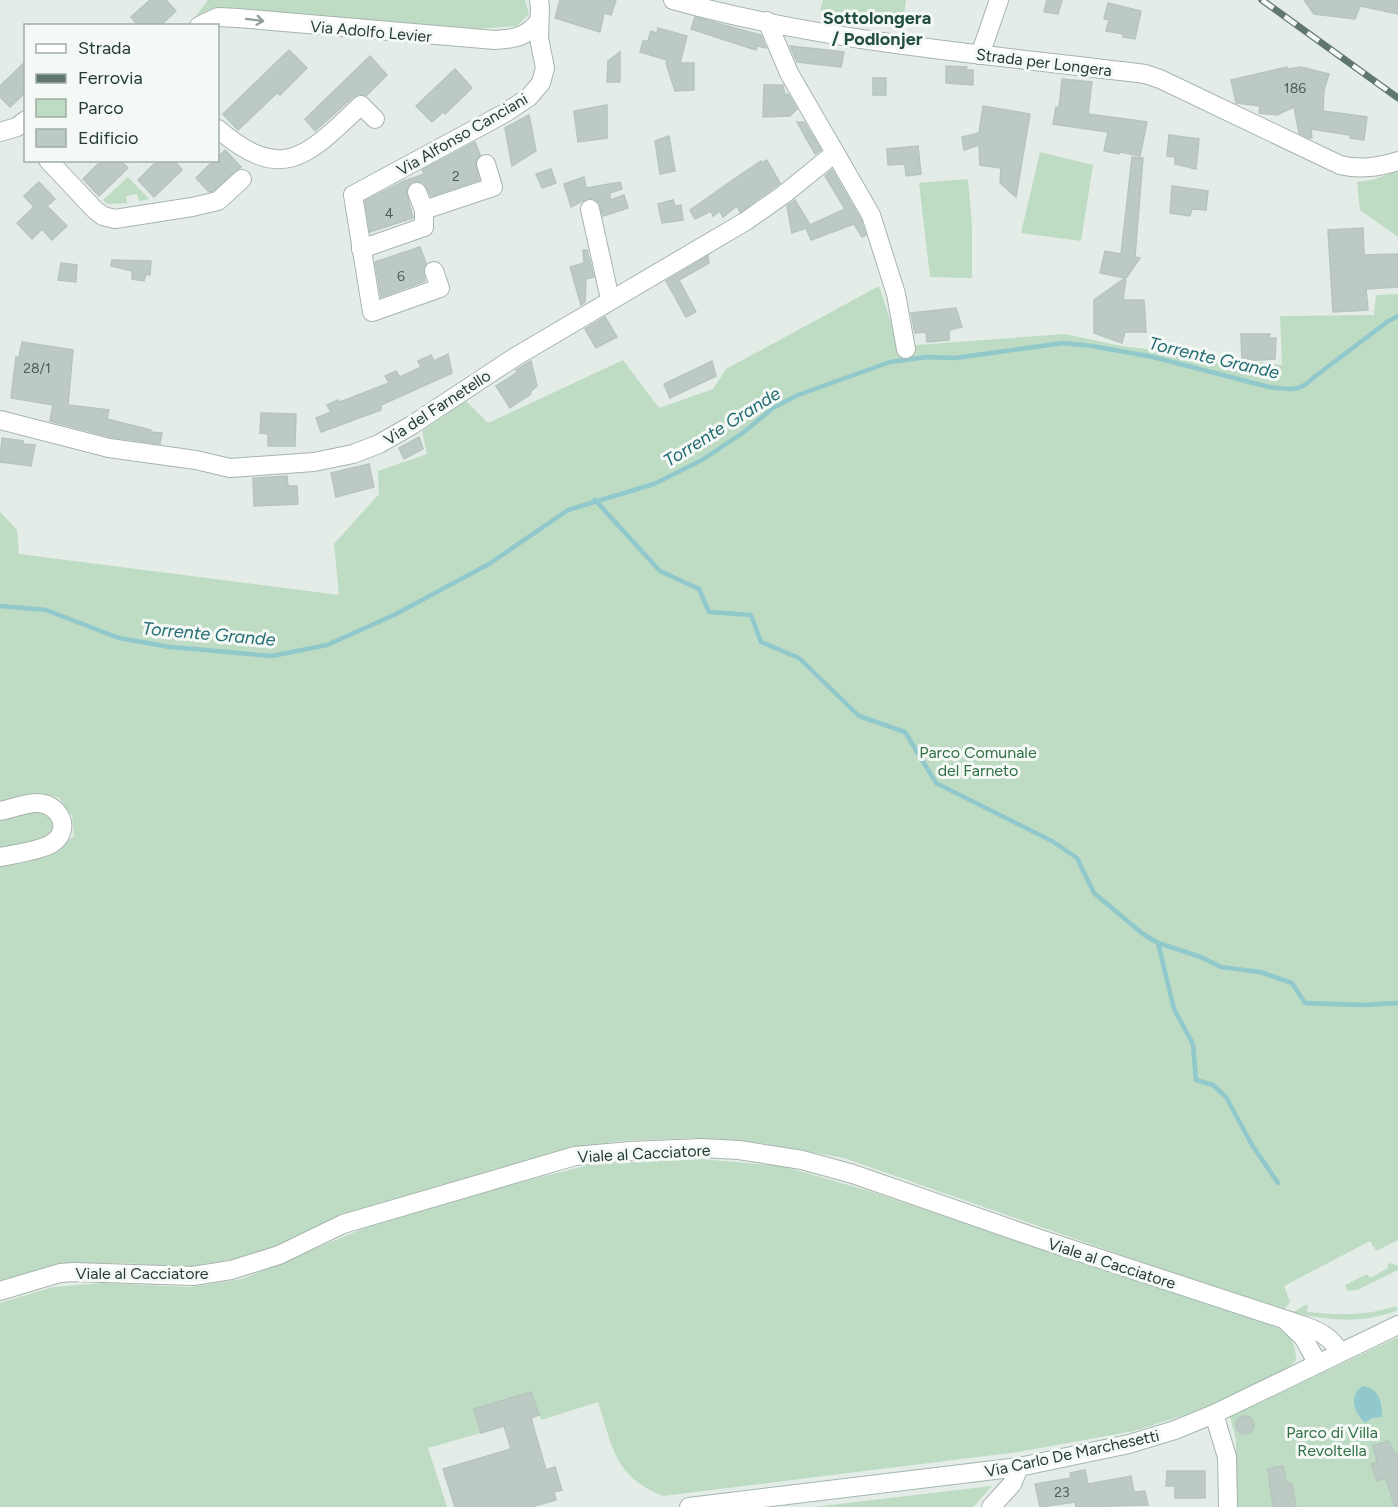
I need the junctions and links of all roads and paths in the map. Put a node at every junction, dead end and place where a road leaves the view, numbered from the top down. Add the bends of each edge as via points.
1 (538, 0) edge
2 (673, 0) edge
3 (999, 0) edge
4 (696, 3) edge
5 (767, 21) junction
6 (538, 22) junction
7 (203, 24) edge
8 (980, 55) junction
9 (375, 119) dead end
10 (219, 130) edge
11 (835, 153) junction
12 (1398, 161) edge
13 (50, 162) edge
14 (486, 164) dead end
15 (242, 178) dead end
16 (417, 192) dead end
17 (590, 209) dead end
18 (424, 210) junction
19 (361, 249) junction
20 (434, 271) dead end
21 (610, 299) junction
22 (906, 349) dead end
23 (0, 420) edge
24 (0, 811) edge
25 (0, 856) edge
26 (0, 1291) edge
27 (1284, 1320) junction
28 (1398, 1325) edge
29 (1340, 1353) junction
30 (1318, 1364) junction
31 (1214, 1414) junction
32 (1019, 1467) junction
33 (689, 1507) edge
34 (991, 1507) edge
35 (1228, 1507) edge

1 - 6 street, Via Alfonso Canciani
2 - 4 street, Strada per Longera
3 - 8 street
4 - 5 street, Strada per Longera
5 - 8 street, Strada per Longera
5 - 11 street via 789,73
7 -> 6 street, Via Adolfo Levier via 218,17 238,18 495,40 518,39
6 - 19 street, Via Alfonso Canciani via 545,68 535,91 505,113 353,195
8 - 12 street, Strada per Longera via 1145,74 1340,165 1371,168
9 - 10 street via 361,105 320,144 283,160 252,153
11 - 21 street, Via del Farnetello via 746,221
11 - 22 street via 871,215 896,294
13 - 15 street via 95,210 115,219 218,201
14 - 18 street via 493,187
16 - 18 street, Via Alfonso Canciani
17 - 21 street
18 - 19 street via 424,227
19 - 20 street, Via Alfonso Canciani via 372,312 440,288
21 - 23 street, Via del Farnetello via 412,426 379,444 314,462 230,468 110,448
24 - 25 street via 44,804 60,813 63,824 59,837 50,845
26 - 27 street, Viale al Cacciatore via 60,1273 218,1273 279,1255 343,1224 575,1156 702,1148 764,1153 828,1167
27 - 29 street, Viale al Cacciatore via 1325,1334
27 - 30 street via 1303,1337
28 - 29 street, Via Carlo De Marchesetti
29 - 30 street, Via Carlo De Marchesetti
30 - 31 street, Via Carlo De Marchesetti
31 - 32 street, Via Carlo De Marchesetti via 1129,1444
31 - 35 street via 1227,1457
32 - 33 street, Via Carlo De Marchesetti
32 - 34 street via 1012,1484

